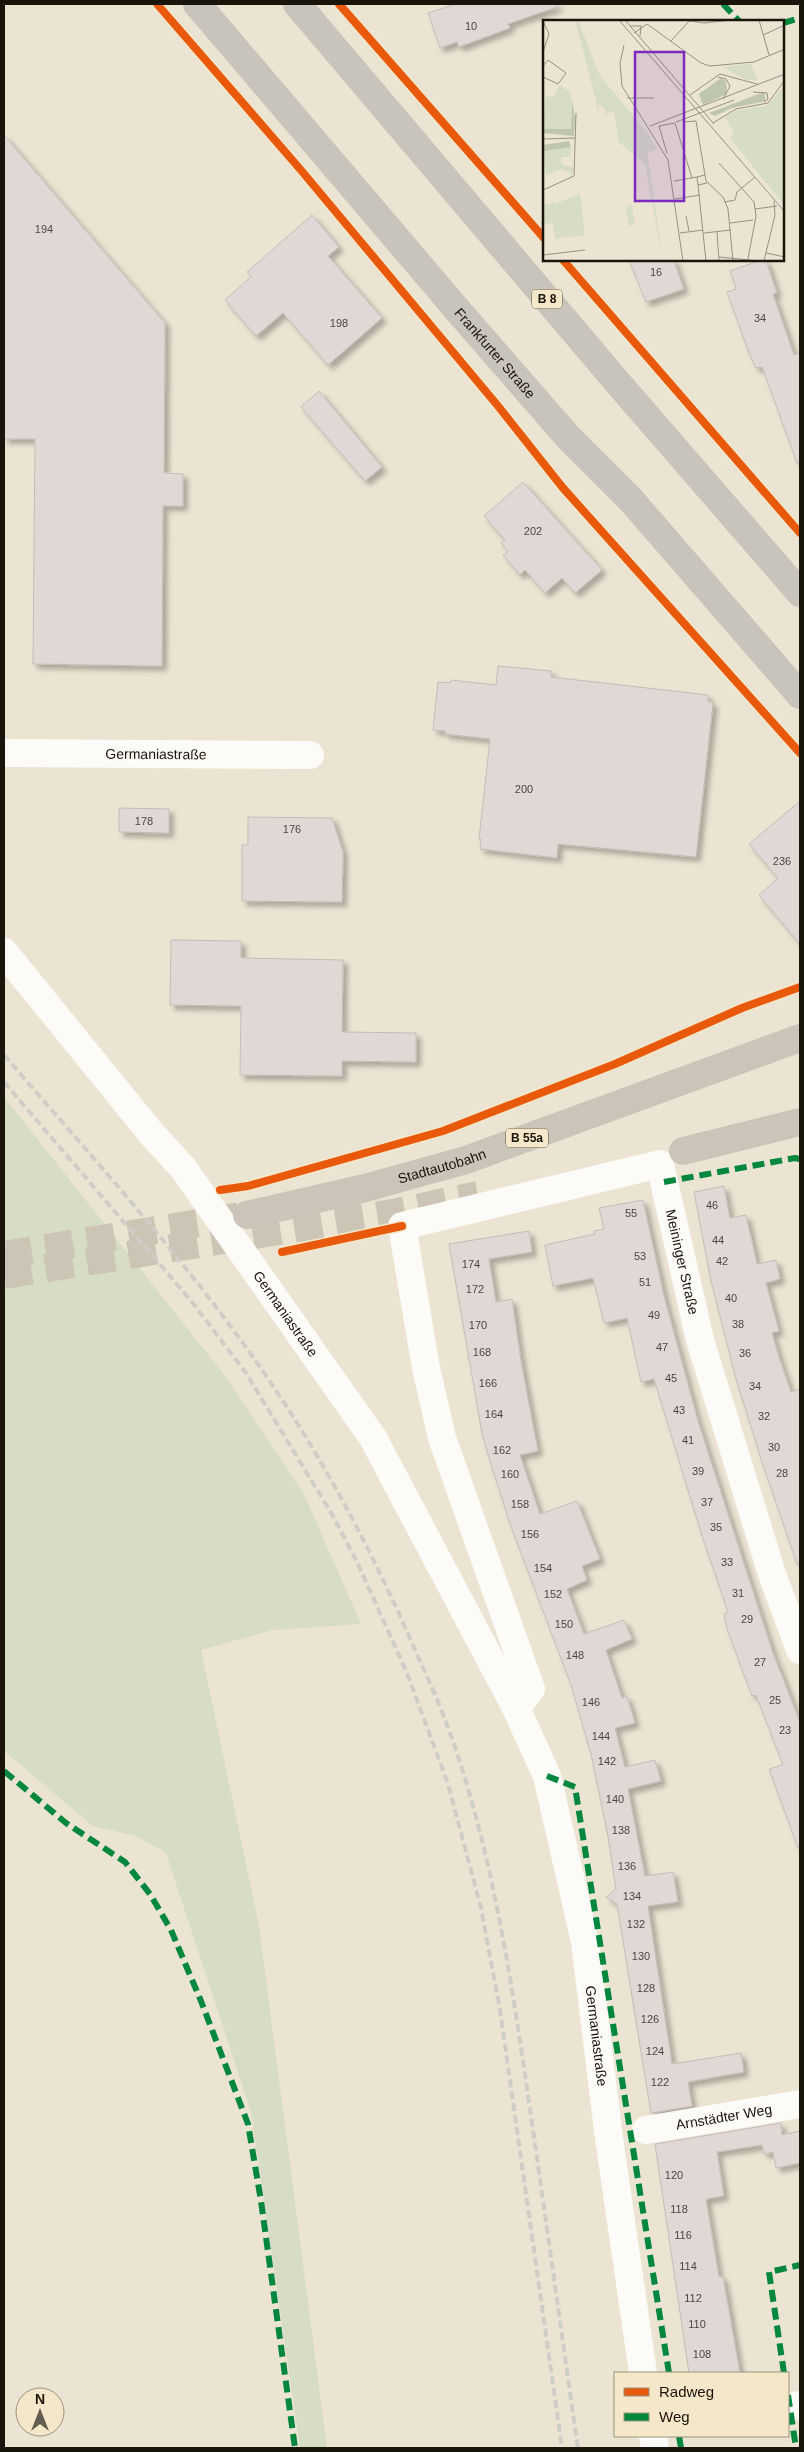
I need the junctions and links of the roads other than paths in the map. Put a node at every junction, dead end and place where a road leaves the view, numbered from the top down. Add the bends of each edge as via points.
1 (197, 4) edge
2 (297, 4) edge
3 (800, 593) edge
4 (800, 695) edge
5 (4, 753) edge
6 (310, 755) dead end
7 (4, 952) edge
8 (800, 1038) edge
9 (800, 1122) edge
10 (683, 1151) dead end
11 (247, 1215) tunnel mouth
12 (800, 1650) edge
13 (516, 1708) junction
14 (800, 2104) edge
15 (646, 2130) dead end
16 (644, 2372) edge

1 - 4 main road, Frankfurter Straße via 568,437 631,500
2 - 3 main road, B 8
5 - 6 street, Germaniastraße
7 - 13 street, Germaniastraße via 151,1133 184,1168 373,1438
8 - 11 highway, Stadtautobahn / B 55a via 466,1160 365,1188
9 - 10 highway
12 - 13 street, Meininger Straße via 772,1574 703,1349 660,1164 402,1226 426,1368 442,1438 531,1689
13 - 16 street, Germaniastraße via 547,1776 586,1942 609,2138
14 - 15 street, Arnstädter Weg

